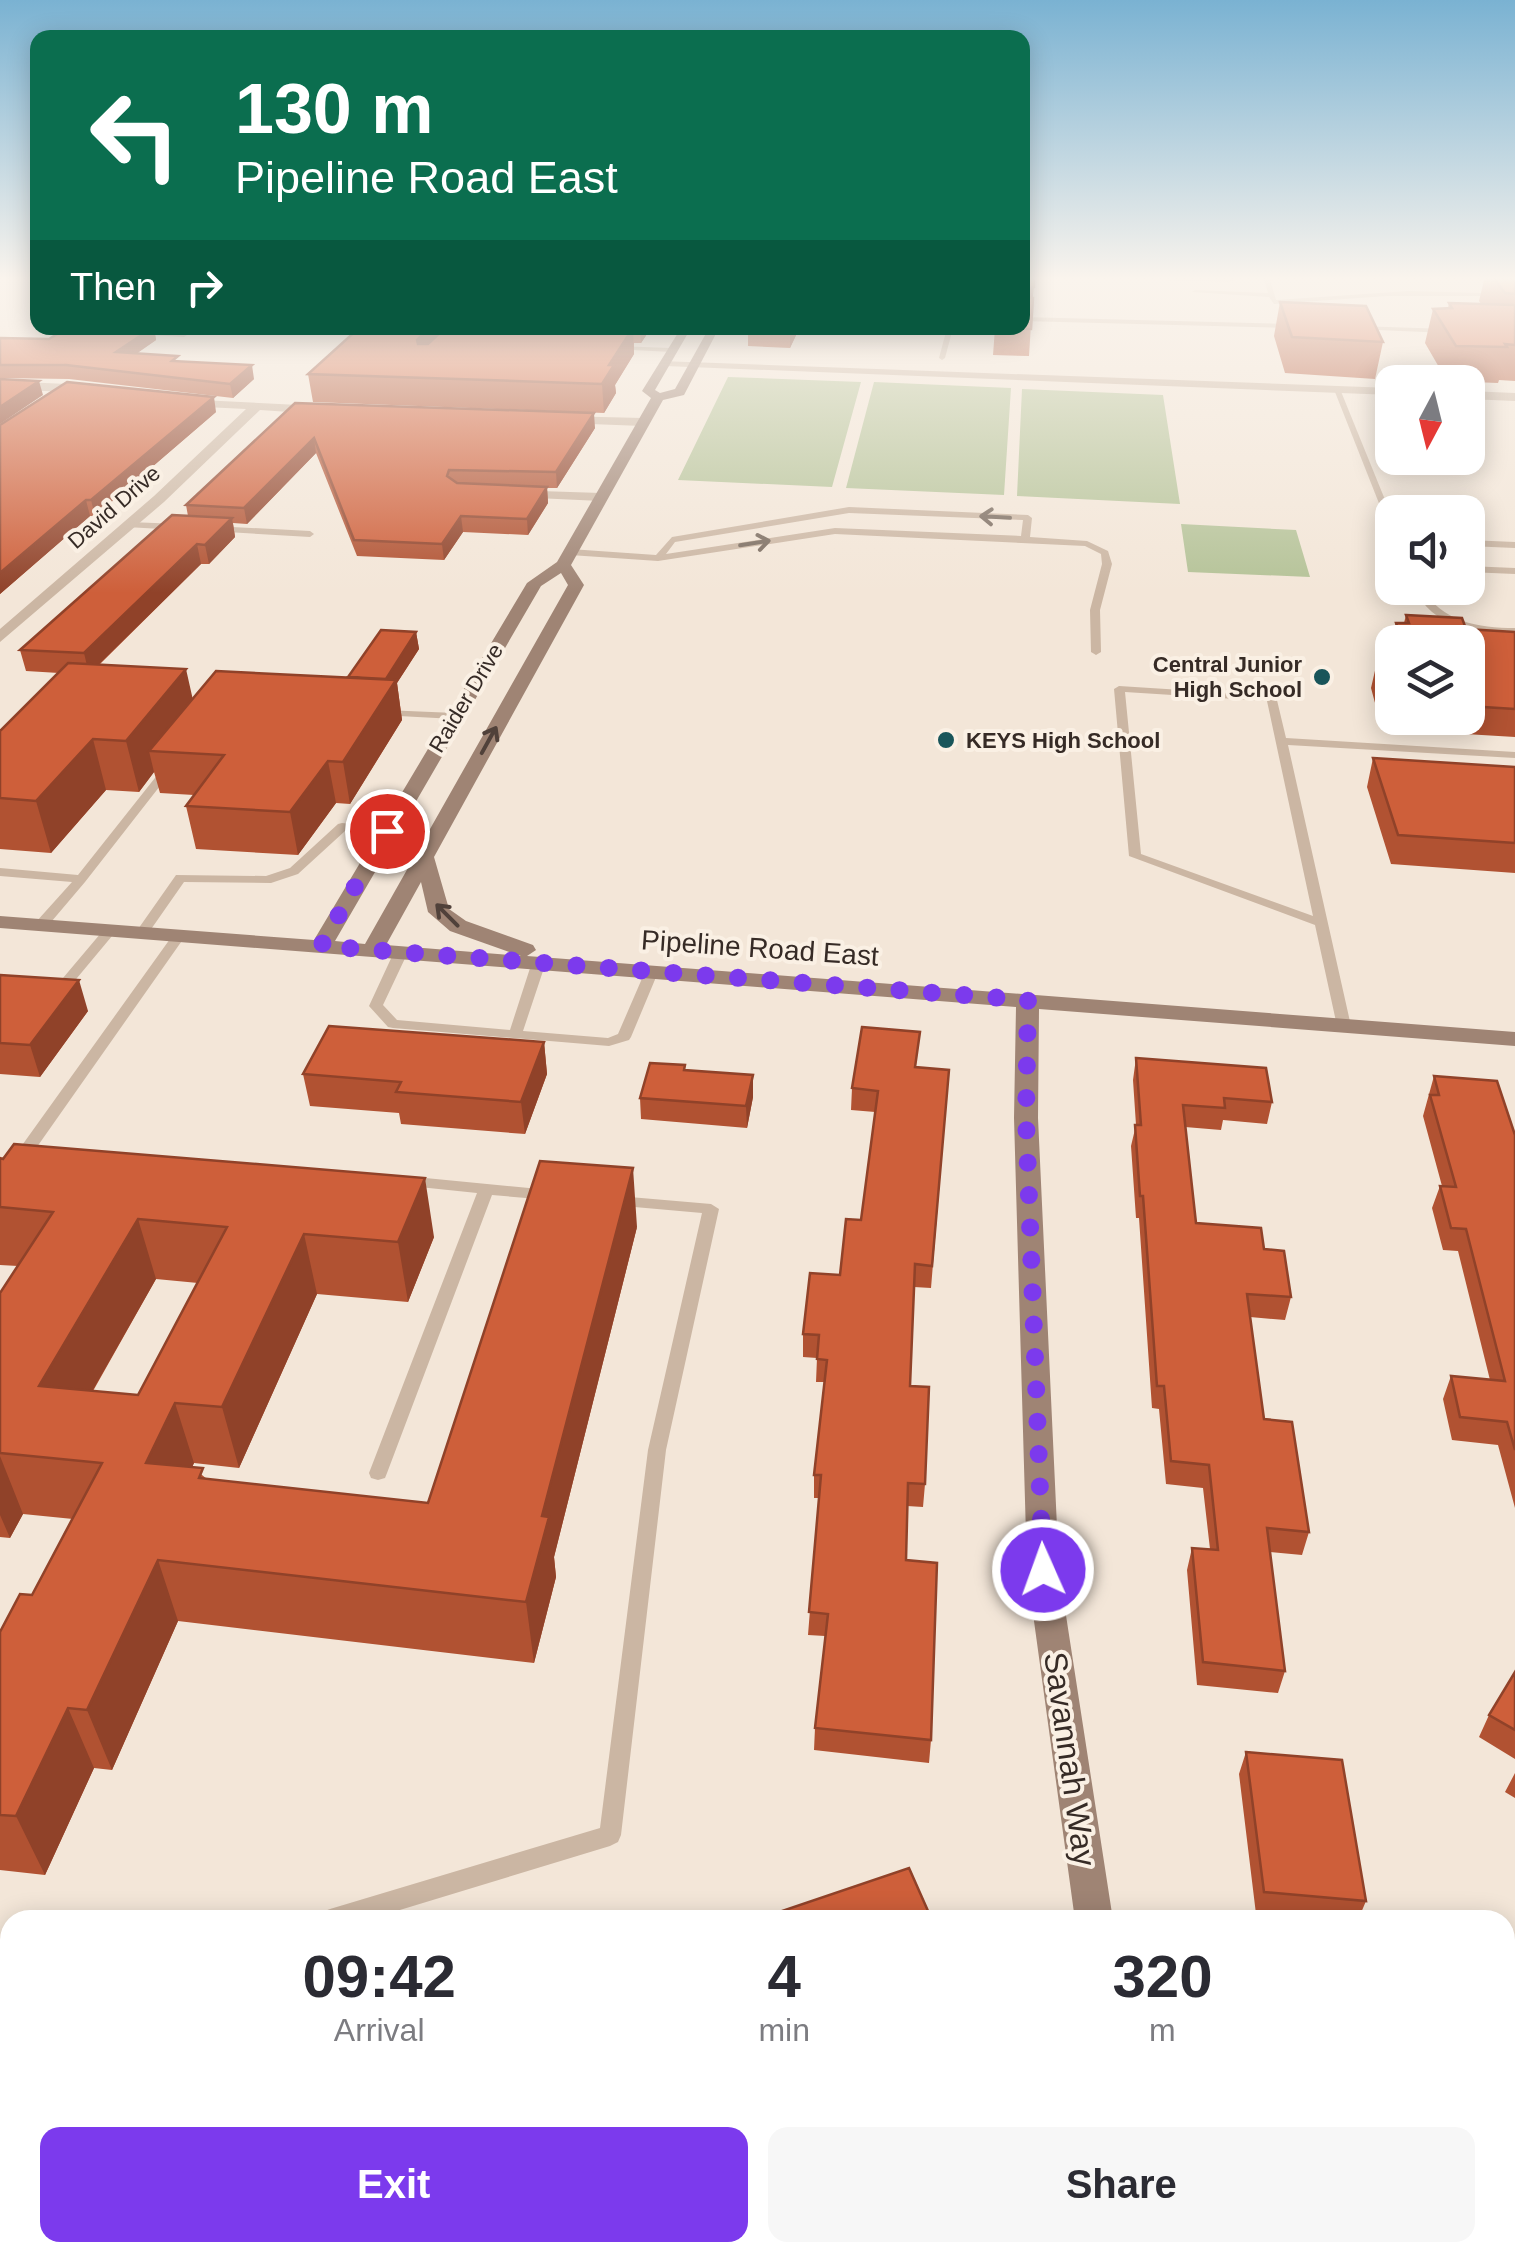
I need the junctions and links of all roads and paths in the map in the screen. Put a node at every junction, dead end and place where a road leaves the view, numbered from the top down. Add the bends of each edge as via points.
1 (654, 382) edge
2 (686, 382) edge
3 (1128, 382) edge
4 (0, 385) edge
5 (69, 387) junction
6 (110, 390) edge
7 (1336, 390) junction
8 (1375, 391) edge
9 (1485, 395) edge
10 (1515, 396) edge
11 (658, 397) junction
12 (168, 398) edge
13 (41, 406) edge
14 (255, 408) junction
15 (335, 411) edge
16 (554, 419) edge
17 (643, 422) junction
18 (496, 492) edge
19 (1379, 495) edge
20 (601, 497) junction
21 (129, 525) junction
22 (310, 534) dead end
23 (1025, 539) junction
24 (1485, 544) edge
25 (1515, 545) edge
26 (567, 558) junction
27 (658, 558) junction
28 (1485, 570) edge
29 (1515, 571) edge
30 (1428, 605) edge
31 (1515, 631) edge
32 (0, 637) edge
33 (1096, 652) dead end
34 (371, 712) edge
35 (455, 716) junction
36 (1281, 741) junction
37 (184, 747) edge
38 (1515, 755) edge
39 (422, 772) junction
40 (469, 775) junction
41 (387, 831) junction
42 (424, 856) junction
43 (0, 872) edge
44 (81, 878) junction
45 (0, 922) edge
46 (1321, 922) junction
47 (40, 925) junction
48 (110, 930) junction
49 (142, 932) junction
50 (180, 935) junction
51 (321, 946) junction
52 (373, 950) junction
53 (402, 952) junction
54 (538, 962) junction
55 (604, 967) junction
56 (652, 970) junction
57 (35, 982) edge
58 (1028, 1000) junction
59 (1344, 1026) junction
60 (515, 1034) junction
61 (1515, 1039) edge
62 (28, 1146) junction
63 (46, 1148) edge
64 (391, 1180) edge
65 (0, 1187) edge
66 (486, 1189) junction
67 (378, 1473) dead end
68 (363, 1910) edge
69 (1093, 1910) edge

1 - 11 main road, Raider Drive via 648,391
2 - 11 main road, Raider Drive via 680,392
3 - 7 street
4 - 5 street
5 - 6 street
5 - 13 street
7 - 8 street
7 - 19 lane
9 - 10 street
11 - 17 main road, Raider Drive
12 - 14 street
14 - 15 street
14 - 21 street, David Drive
16 - 17 street
17 - 20 main road, Raider Drive
18 - 20 street
20 - 26 main road, Raider Drive
21 - 22 lane
21 - 32 street, David Drive
27 -> 23 lane via 835,530
23 -> 27 lane via 1028,518 849,510 672,540
23 - 33 lane via 1087,544 1104,553
24 - 25 lane
26 - 27 lane
26 - 35 main road, Raider Drive via 534,583
40 -> 26 main road, Raider Drive via 576,585
28 - 29 lane
30 - 31 lane via 1445,618
34 - 35 lane
35 - 39 main road, Raider Drive
36 - 38 lane
36 - 46 lane
36 - 46 lane via 1272,698 1119,689 1135,856
37 - 44 lane
39 - 40 main road
39 - 41 main road, Raider Drive
40 - 42 main road, Raider Drive
41 - 49 lane via 342,827 294,871 266,880 180,878
41 - 51 main road, Raider Drive
42 - 52 main road, Raider Drive
55 -> 42 main road via 511,947 458,926 438,912
43 - 44 lane
44 - 47 lane
45 - 47 main road, Pipeline Road East
46 - 59 lane
47 - 48 main road, Pipeline Road East
48 - 49 main road, Pipeline Road East
48 - 57 lane via 67,981
49 - 50 main road, Pipeline Road East
50 - 51 main road, Pipeline Road East
50 - 62 lane
51 - 52 main road, Pipeline Road East
52 - 53 main road, Pipeline Road East
53 - 54 main road, Pipeline Road East
53 - 60 lane via 376,1006 393,1024
54 - 55 main road, Pipeline Road East
54 - 60 lane
55 - 56 main road, Pipeline Road East
56 - 58 main road, Pipeline Road East
56 - 60 lane via 624,1037 609,1042
58 - 59 main road, Pipeline Road East
58 - 69 main road, Savannah Way via 1026,1118 1043,1570
59 - 61 main road, Pipeline Road East
62 - 63 lane
62 - 65 lane
64 - 66 lane
66 - 67 lane
66 - 68 lane via 711,1209 657,1450 610,1835

